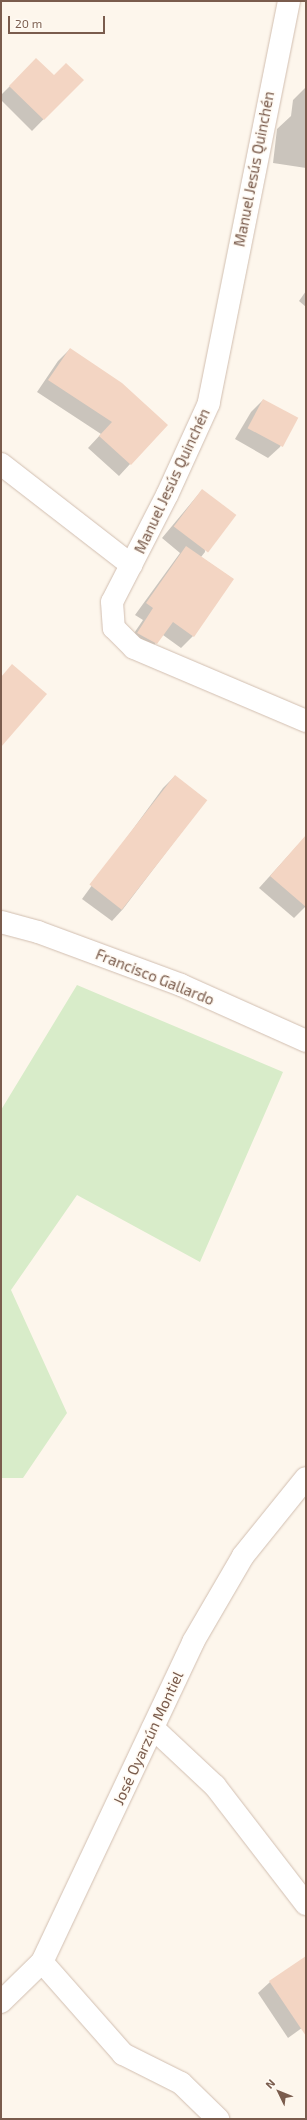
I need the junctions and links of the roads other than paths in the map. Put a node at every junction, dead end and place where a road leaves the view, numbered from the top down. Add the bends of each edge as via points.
1 (289, 1) edge
2 (1, 464) edge
3 (131, 565) junction
4 (306, 721) edge
5 (1, 922) edge
6 (306, 1041) edge
7 (306, 1478) edge
8 (153, 1728) junction
9 (306, 1904) edge
10 (42, 1962) junction
11 (1, 2002) edge
12 (218, 2119) edge

1 - 3 street, Manuel Jesús Quinchén via 209,403 167,495
2 - 3 street
3 - 4 street, Manuel Jesús Quinchén via 112,602 114,628 134,648
5 - 6 street, Francisco Gallardo via 38,932 181,985
7 - 8 street, José Oyarzún Montiel via 243,1556 193,1642
8 - 9 street via 216,1786
8 - 10 street, José Oyarzún Montiel
10 - 11 street, José Oyarzún Montiel
10 - 12 street via 123,2054 182,2083

